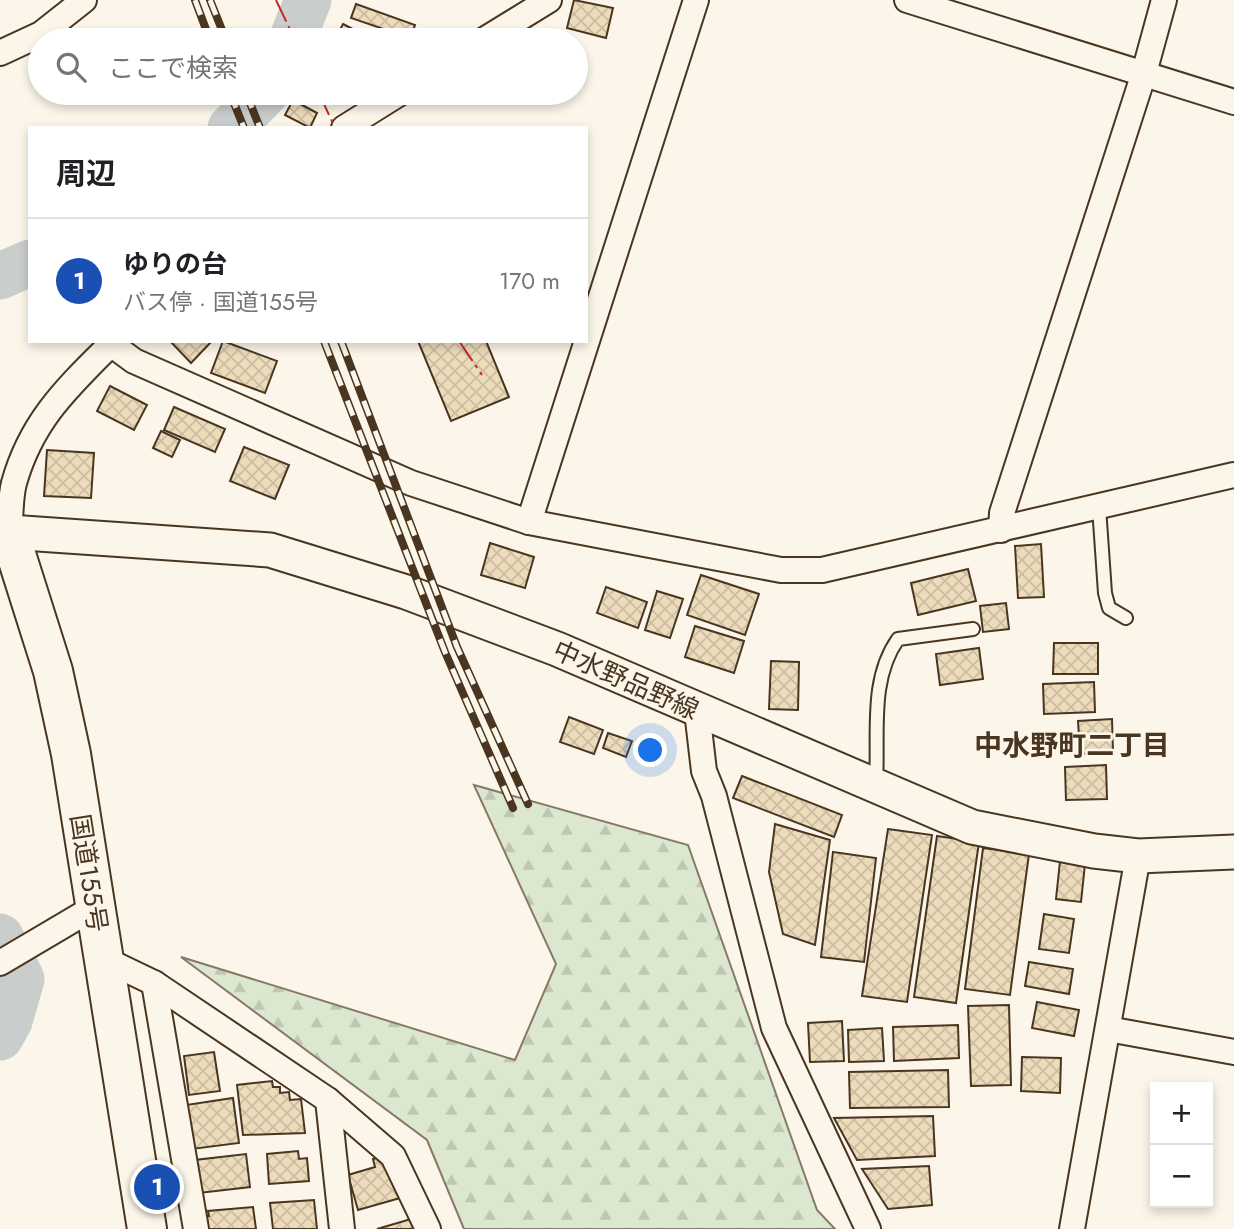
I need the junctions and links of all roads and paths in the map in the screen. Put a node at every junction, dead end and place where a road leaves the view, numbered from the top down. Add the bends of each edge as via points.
1 (84, 0) edge
2 (549, 0) edge
3 (696, 0) edge
4 (907, 0) edge
5 (1164, 0) edge
6 (49, 28) edge
7 (504, 28) edge
8 (28, 40) edge
9 (0, 52) edge
10 (1144, 73) junction
11 (1234, 102) edge
12 (381, 105) edge
13 (347, 126) edge
14 (588, 338) edge
15 (113, 343) edge
16 (586, 343) edge
17 (1234, 475) edge
18 (1099, 507) junction
19 (529, 522) junction
20 (1000, 530) junction
21 (5, 531) edge
22 (1126, 618) dead end
23 (973, 629) dead end
24 (697, 711) junction
25 (875, 786) junction
26 (1234, 852) edge
27 (1138, 856) junction
28 (93, 908) junction
29 (102, 958) junction
30 (0, 963) edge
31 (155, 984) junction
32 (1108, 1029) junction
33 (1234, 1052) edge
34 (328, 1100) junction
35 (1077, 1228) edge
36 (147, 1229) edge
37 (197, 1229) edge
38 (342, 1229) edge
39 (428, 1229) edge
40 (868, 1229) edge

1 - 6 street
2 - 7 street
3 - 14 street
4 - 10 street
5 - 10 street
8 - 9 street
10 - 11 street
10 - 20 street
12 - 13 street
15 - 19 street via 134,361 411,483
15 - 21 street via 62,392 36,430 14,484
16 - 19 street
17 - 18 street
18 - 20 street
18 - 22 lane via 1105,593 1109,608
19 - 20 street via 781,570 822,570
21 - 24 main road, 中水野品野線 via 270,550 471,615
21 - 28 highway, 国道155号 via 53,671 71,754
23 - 25 lane via 898,639 887,655 878,683
24 - 25 main road, 中水野品野線
24 - 40 street via 704,771 774,1028
25 - 27 main road, 中水野品野線 via 972,827
26 - 27 main road, 中水野品野線
27 - 32 street
28 - 29 highway, 国道155号
28 - 30 street
29 - 31 street
29 - 36 highway, 国道155号
31 - 34 street
31 - 37 street
32 - 33 street
32 - 35 street
34 - 38 street
34 - 39 street via 393,1156

